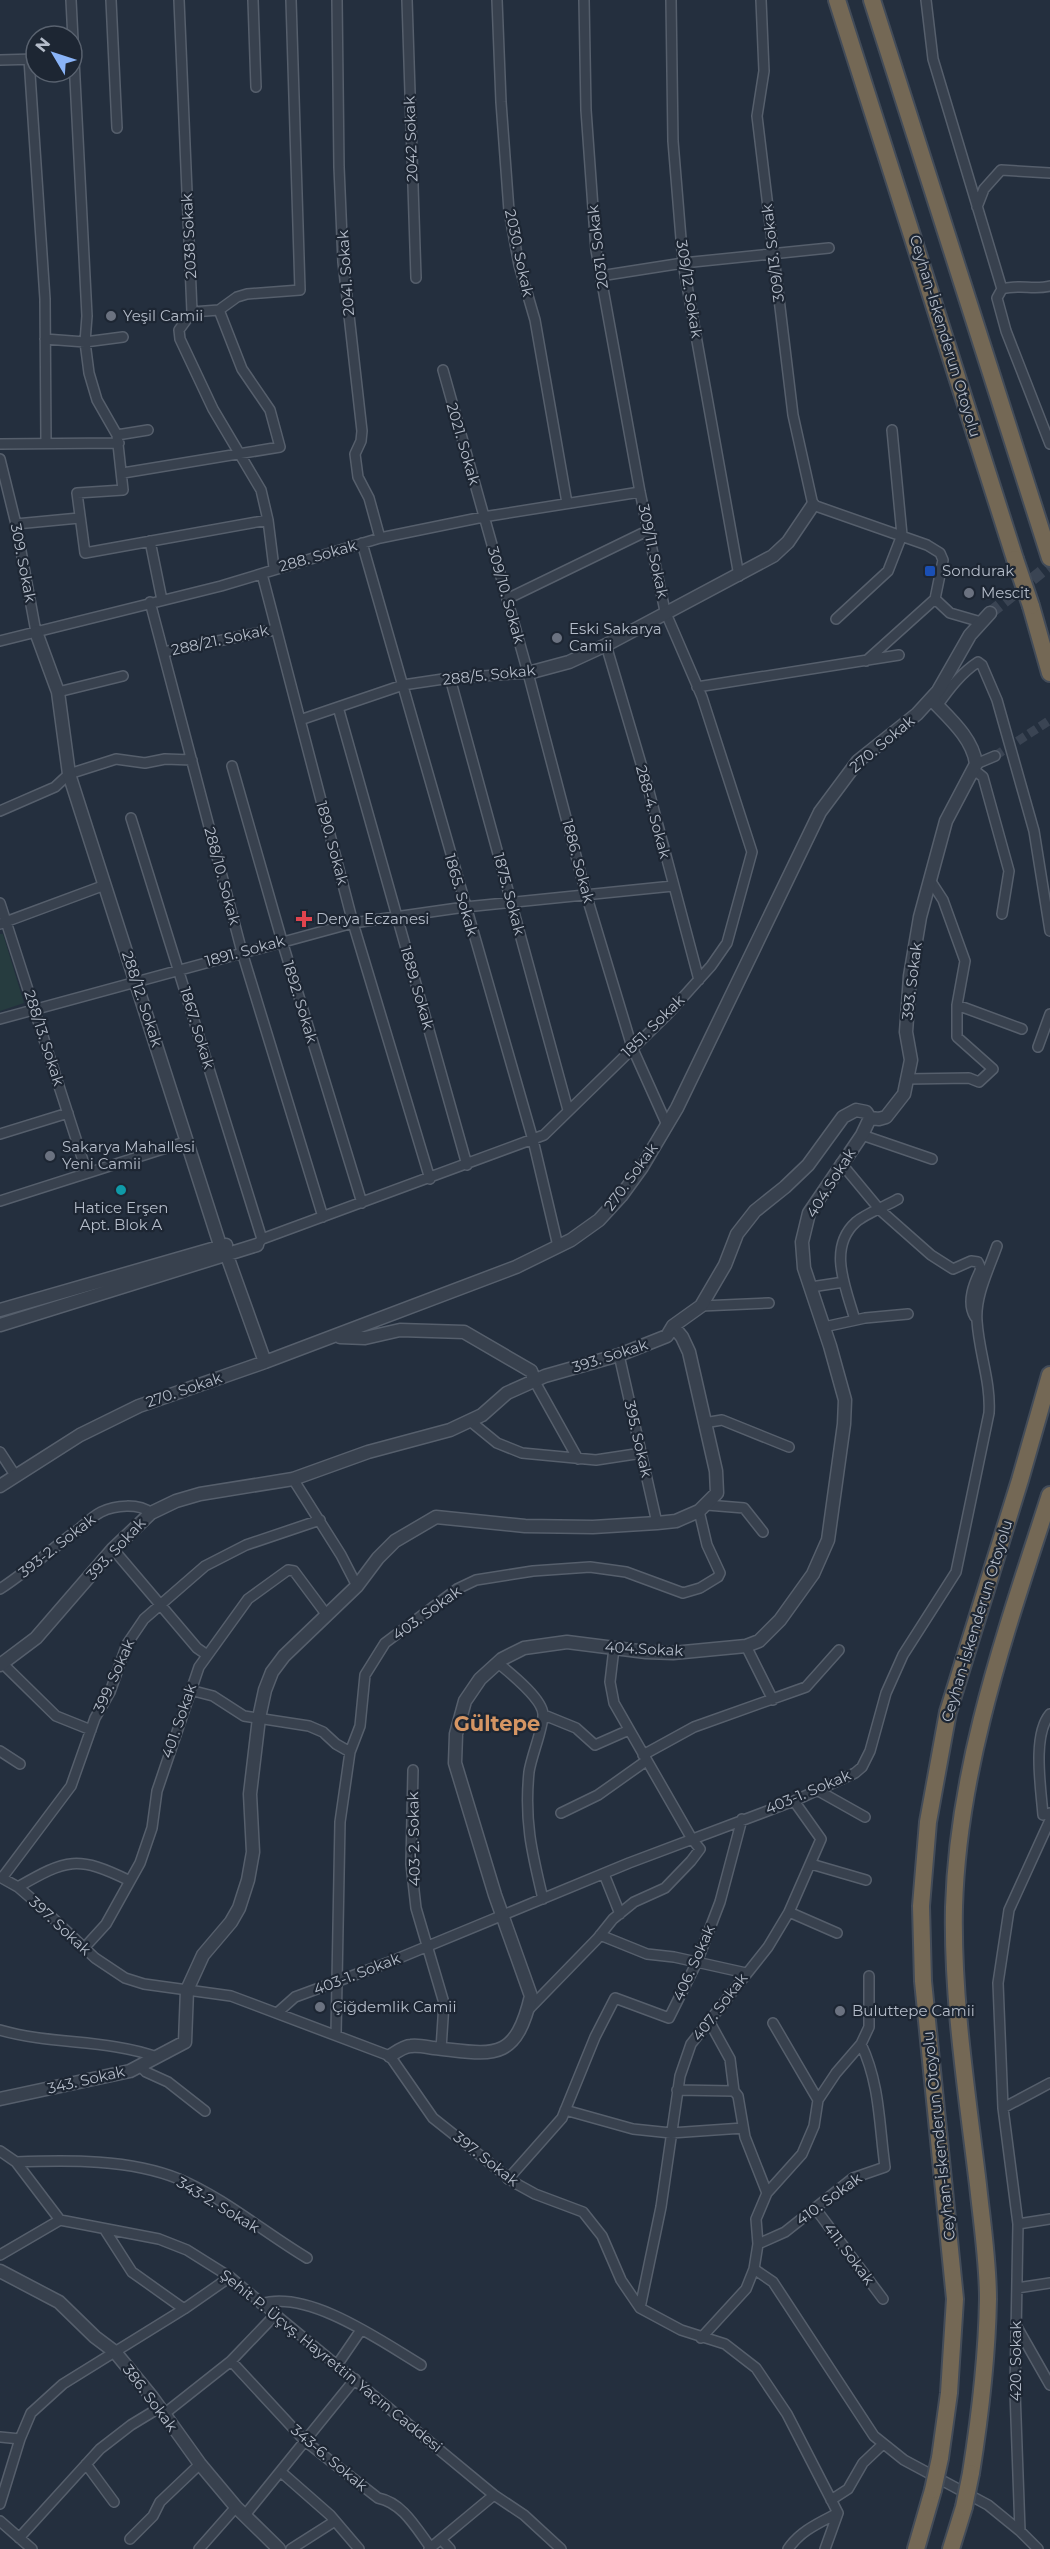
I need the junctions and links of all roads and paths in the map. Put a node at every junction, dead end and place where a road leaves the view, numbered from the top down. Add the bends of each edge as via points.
1 (71, 0) edge
2 (111, 0) edge
3 (179, 0) edge
4 (253, 0) edge
5 (291, 0) edge
6 (337, 0) edge
7 (407, 0) edge
8 (497, 0) edge
9 (584, 0) edge
10 (671, 0) edge
11 (760, 0) edge
12 (837, 0) edge
13 (872, 0) edge
14 (926, 0) edge
15 (72, 24) edge
16 (24, 59) edge
17 (0, 60) edge
18 (34, 84) edge
19 (74, 84) edge
20 (256, 87) dead end
21 (117, 128) dead end
22 (1050, 173) edge
23 (976, 207) junction
24 (829, 248) dead end
25 (772, 254) junction
26 (683, 263) junction
27 (600, 276) junction
28 (416, 278) dead end
29 (1050, 286) edge
30 (1002, 289) junction
31 (219, 310) junction
32 (192, 312) junction
33 (123, 338) dead end
34 (45, 339) junction
35 (85, 342) junction
36 (442, 370) dead end
37 (148, 430) dead end
38 (892, 430) dead end
39 (118, 439) junction
40 (46, 443) junction
41 (0, 444) edge
42 (1050, 444) edge
43 (239, 453) junction
44 (0, 459) edge
45 (123, 473) junction
46 (640, 492) junction
47 (567, 504) junction
48 (813, 505) junction
49 (483, 517) junction
50 (79, 518) junction
51 (268, 520) junction
52 (16, 524) junction
53 (649, 530) junction
54 (902, 535) junction
55 (380, 538) junction
56 (150, 542) junction
57 (363, 543) junction
58 (1050, 558) edge
59 (274, 568) junction
60 (262, 574) junction
61 (739, 576) junction
62 (507, 599) junction
63 (935, 599) junction
64 (162, 600) junction
65 (150, 602) junction
66 (665, 611) junction
67 (986, 617) joint
68 (836, 619) dead end
69 (276, 628) junction
70 (36, 632) junction
71 (0, 641) edge
72 (606, 645) junction
73 (164, 652) junction
74 (899, 656) dead end
75 (866, 661) junction
76 (528, 673) junction
77 (1050, 673) edge
78 (123, 676) dead end
79 (450, 678) junction
80 (403, 685) junction
81 (697, 687) junction
82 (58, 692) junction
83 (934, 702) junction
84 (338, 706) junction
85 (300, 720) junction
86 (995, 756) tunnel mouth
87 (192, 760) junction
88 (232, 766) dead end
89 (974, 769) junction
90 (69, 774) junction
91 (0, 811) edge
92 (130, 818) dead end
93 (930, 880) junction
94 (105, 885) junction
95 (673, 886) junction
96 (586, 894) junction
97 (511, 902) junction
98 (0, 903) edge
99 (465, 907) junction
100 (1002, 914) dead end
101 (397, 917) junction
102 (3, 923) edge
103 (353, 923) junction
104 (1050, 931) edge
105 (282, 941) junction
106 (242, 952) junction
107 (179, 969) junction
108 (136, 980) junction
109 (699, 980) junction
110 (957, 1005) junction
111 (34, 1008) junction
112 (1050, 1014) edge
113 (0, 1019) edge
114 (1022, 1029) dead end
115 (632, 1047) junction
116 (1038, 1047) dead end
117 (907, 1079) junction
118 (568, 1110) junction
119 (68, 1113) junction
120 (870, 1118) junction
121 (667, 1125) junction
122 (0, 1134) edge
123 (862, 1135) junction
124 (533, 1140) junction
125 (188, 1141) junction
126 (932, 1159) dead end
127 (841, 1164) junction
128 (467, 1165) junction
129 (87, 1173) junction
130 (430, 1179) junction
131 (898, 1198) dead end
132 (0, 1201) edge
133 (362, 1203) junction
134 (880, 1210) junction
135 (323, 1217) junction
136 (260, 1242) junction
137 (558, 1246) junction
138 (997, 1246) dead end
139 (223, 1249) junction
140 (844, 1282) junction
141 (811, 1287) junction
142 (769, 1303) dead end
143 (701, 1306) junction
144 (0, 1310) edge
145 (908, 1314) dead end
146 (977, 1319) junction
147 (855, 1320) junction
148 (0, 1325) edge
149 (673, 1326) junction
150 (824, 1327) junction
151 (332, 1336) junction
152 (619, 1355) junction
153 (265, 1362) junction
154 (1050, 1375) edge
155 (533, 1376) junction
156 (470, 1421) junction
157 (704, 1423) junction
158 (789, 1447) dead end
159 (0, 1452) edge
160 (642, 1453) junction
161 (578, 1459) junction
162 (15, 1475) junction
163 (293, 1479) junction
164 (0, 1486) edge
165 (1050, 1495) edge
166 (703, 1508) junction
167 (151, 1513) junction
168 (320, 1520) junction
169 (657, 1523) junction
170 (763, 1532) dead end
171 (113, 1549) junction
172 (357, 1586) junction
173 (0, 1588) edge
174 (161, 1603) junction
175 (326, 1614) junction
176 (746, 1646) junction
177 (614, 1648) junction
178 (838, 1650) dead end
179 (207, 1655) junction
180 (498, 1663) junction
181 (1, 1664) edge
182 (190, 1690) junction
183 (773, 1700) junction
184 (1050, 1714) edge
185 (543, 1715) junction
186 (259, 1718) junction
187 (91, 1730) junction
188 (629, 1730) junction
189 (0, 1751) edge
190 (350, 1752) junction
191 (645, 1758) junction
192 (20, 1764) dead end
193 (413, 1770) dead end
194 (817, 1790) junction
195 (794, 1801) junction
196 (561, 1812) dead end
197 (1050, 1813) edge
198 (865, 1817) dead end
199 (742, 1819) junction
200 (1050, 1820) edge
201 (692, 1839) junction
202 (810, 1864) junction
203 (604, 1874) junction
204 (1, 1878) edge
205 (866, 1880) dead end
206 (130, 1881) junction
207 (18, 1887) junction
208 (543, 1899) junction
209 (789, 1912) junction
210 (620, 1914) junction
211 (503, 1916) junction
212 (837, 1933) dead end
213 (600, 1935) junction
214 (85, 1947) junction
215 (426, 1947) junction
216 (697, 1962) junction
217 (746, 1972) junction
218 (869, 1976) dead end
219 (338, 1981) junction
220 (187, 1990) junction
221 (528, 2010) junction
222 (277, 2013) junction
223 (709, 2021) junction
224 (773, 2023) dead end
225 (0, 2030) edge
226 (336, 2034) junction
227 (861, 2044) junction
228 (441, 2049) junction
229 (390, 2056) junction
230 (157, 2057) junction
231 (140, 2066) junction
232 (1050, 2083) edge
233 (677, 2090) junction
234 (734, 2091) junction
235 (0, 2099) edge
236 (818, 2100) junction
237 (1003, 2108) junction
238 (565, 2110) junction
239 (206, 2111) dead end
240 (743, 2128) junction
241 (671, 2133) junction
242 (0, 2151) edge
243 (16, 2162) junction
244 (508, 2179) junction
245 (767, 2193) junction
246 (815, 2208) junction
247 (1050, 2218) edge
248 (60, 2220) junction
249 (1018, 2224) junction
250 (105, 2230) junction
251 (758, 2244) junction
252 (0, 2255) edge
253 (307, 2258) dead end
254 (754, 2269) junction
255 (0, 2271) edge
256 (230, 2277) junction
257 (1050, 2283) edge
258 (1017, 2288) junction
259 (883, 2299) dead end
260 (261, 2304) junction
261 (640, 2308) junction
262 (184, 2309) junction
263 (275, 2315) junction
264 (1016, 2326) junction
265 (361, 2330) junction
266 (701, 2338) junction
267 (115, 2352) junction
268 (231, 2361) junction
269 (337, 2365) junction
270 (421, 2365) dead end
271 (355, 2379) junction
272 (1050, 2385) edge
273 (161, 2411) junction
274 (0, 2437) edge
275 (20, 2439) junction
276 (305, 2441) junction
277 (884, 2444) junction
278 (86, 2464) junction
279 (200, 2464) junction
280 (281, 2472) junction
281 (494, 2495) junction
282 (831, 2500) junction
283 (114, 2502) dead end
284 (0, 2504) edge
285 (241, 2511) junction
286 (838, 2513) junction
287 (0, 2521) edge
288 (335, 2521) junction
289 (1020, 2531) junction
290 (19, 2538) junction
291 (130, 2539) dead end
292 (441, 2539) junction
293 (430, 2548) edge
294 (556, 2548) edge
295 (32, 2549) edge
296 (199, 2549) edge
297 (279, 2549) edge
298 (291, 2549) edge
299 (359, 2549) edge
300 (450, 2549) edge
301 (788, 2549) edge
302 (825, 2549) edge
303 (916, 2549) edge
304 (951, 2549) edge
305 (1038, 2549) edge

1 - 15 street
2 - 21 street
3 - 32 street, 2038 Sokak
4 - 20 street
5 - 31 street via 300,290 247,294
6 - 55 street, 2041. Sokak via 343,262 361,414 361,441 355,454 358,477 369,498
7 - 28 street, 2042 Sokak
8 - 47 street, 2030. Sokak via 509,211 535,320
9 - 27 street, 2031. Sokak via 586,110
10 - 26 street, 309/12. Sokak via 673,141
11 - 25 street, 309/13. Sokak via 764,71 758,117
12 - 77 highway, Ceyhan-İskenderun Otoyolu, bridge
13 - 58 highway
14 - 23 street via 933,59
16 - 17 street
18 - 34 street
19 - 35 street via 87,316
22 - 23 street via 1001,170 984,189
23 - 30 street
24 - 25 street
25 - 26 street
25 - 48 street, 309/13. Sokak via 793,415
26 - 27 street
26 - 61 street, 309/12. Sokak
27 - 46 street, 2031. Sokak
29 - 30 street
30 - 42 street via 997,298 1006,331
31 - 32 street
31 - 43 street via 242,369 270,410 280,442 280,447
32 - 43 street, 2038 Sokak via 178,330 180,339
33 - 35 street
34 - 35 street
34 - 40 street
35 - 39 street via 97,400
36 - 49 street, 2021. Sokak
37 - 39 street
38 - 54 street
39 - 40 street
39 - 45 street
40 - 41 street
43 - 45 street
43 - 51 street via 261,490
44 - 52 street, 309. Sokak
45 - 50 street via 123,490 76,493
46 - 47 street, 288. Sokak
46 - 53 street, 309/11. Sokak
47 - 49 street, 288. Sokak
48 - 54 street
48 - 61 street, 288/5. Sokak via 788,542
49 - 55 street, 288. Sokak
49 - 62 street, 309/10. Sokak
50 - 52 street
50 - 56 street via 85,553
51 - 56 street
51 - 59 street
52 - 70 street, 309. Sokak
53 - 62 street
53 - 66 street, 309/11. Sokak
54 - 63 street via 940,553 943,560
54 - 68 street via 888,571
55 - 57 street, 288. Sokak
56 - 64 street
57 - 59 street, 288. Sokak
57 - 80 street, 1865. Sokak
59 - 60 street, 288. Sokak
60 - 64 street, 288. Sokak
60 - 69 street, 1890. Sokak
61 - 66 street, 288/5. Sokak
62 - 76 street, 309/10. Sokak
63 - 67 street via 950,614
63 - 75 street
64 - 65 street, 288. Sokak
65 - 70 street, 288. Sokak
65 - 73 street, 288/10. Sokak
66 - 72 street, 288/5. Sokak
66 - 81 street, 1851. Sokak
67 - 83 street, 270. Sokak via 970,635
69 - 73 street, 288/21. Sokak
69 - 85 street, 1890. Sokak
70 - 71 street, 288. Sokak
70 - 82 street, 288/12. Sokak
72 - 76 street, 288/5. Sokak via 569,662
72 - 95 street, 288-4. Sokak
73 - 87 street, 288/10. Sokak
74 - 75 street
75 - 81 street
76 - 79 street, 288/5. Sokak
76 - 96 street, 1886. Sokak
78 - 82 street
79 - 80 street, 288/5. Sokak
79 - 97 street, 1875. Sokak
80 - 84 street, 288/5. Sokak
80 - 99 street, 1865. Sokak
81 - 109 street, 1851. Sokak via 752,852 727,943
82 - 90 street, 288/12. Sokak
83 - 89 street via 957,726 975,755
83 - 104 street via 970,667 978,662 982,665 997,700 1034,831
83 - 121 street, 270. Sokak via 858,761 820,812
84 - 85 street, 288/5. Sokak
84 - 101 street, 1889. Sokak
85 - 103 street, 1890. Sokak
86 - 89 street
87 - 90 street via 145,763 116,759
87 - 106 street, 288/10. Sokak
88 - 105 street, 1892. Sokak
89 - 93 street, 393. Sokak via 946,821
89 - 100 street via 983,777 1009,871
90 - 91 street via 55,787
90 - 94 street, 288/12. Sokak
92 - 107 street, 1867. Sokak
93 - 110 street via 943,900 965,961
93 - 117 street, 393. Sokak via 910,976 906,1032 911,1060
94 - 102 street
94 - 108 street, 288/12. Sokak
95 - 96 street, 1891. Sokak
95 - 109 street, 288-4. Sokak
96 - 97 street, 1891. Sokak
96 - 115 street, 1886. Sokak
97 - 99 street, 1891. Sokak
97 - 118 street, 1875. Sokak
98 - 102 street, 288/13. Sokak
99 - 101 street, 1891. Sokak
99 - 124 street, 1865. Sokak
101 - 103 street, 1891. Sokak
101 - 128 street, 1889. Sokak
102 - 111 street, 288/13. Sokak
103 - 105 street, 1891. Sokak
103 - 130 street, 1890. Sokak
105 - 106 street, 1891. Sokak
105 - 133 street, 1892. Sokak
106 - 107 street, 1891. Sokak
106 - 135 street, 288/10. Sokak
107 - 108 street, 1891. Sokak
107 - 136 street, 1867. Sokak
108 - 111 street, 1891. Sokak
108 - 125 street, 288/12. Sokak
109 - 115 street, 1851. Sokak
110 - 114 street
110 - 117 street via 957,1037 993,1069 979,1082 969,1078
111 - 113 street, 1891. Sokak
111 - 119 street, 288/13. Sokak
112 - 116 street
115 - 118 street, 1851. Sokak
115 - 121 street, 1886. Sokak
117 - 120 street, 393. Sokak via 904,1094 886,1117
118 - 124 street, 1851. Sokak via 544,1135
119 - 122 street
119 - 129 street, 288/13. Sokak
120 - 123 street, 404.Sokak
120 - 143 street, 393. Sokak via 866,1112 855,1110 843,1117 808,1165 755,1210 737,1234 725,1265
121 - 137 street, 270. Sokak via 621,1196 598,1220
123 - 126 street
123 - 127 street, 404.Sokak
124 - 128 street, 1851. Sokak
124 - 137 street, 1865. Sokak
125 - 129 street
125 - 139 street, 288/12. Sokak
127 - 134 street
127 - 141 street, 404.Sokak via 809,1213 801,1242
128 - 130 street, 1851. Sokak
129 - 132 street
130 - 133 street, 1851. Sokak
131 - 134 street
133 - 135 street, 1851. Sokak
134 - 140 street via 857,1222 842,1241 840,1267
134 - 146 street via 950,1268 978,1262 981,1269 971,1303
135 - 136 street, 1851. Sokak
136 - 139 street
137 - 151 street, 270. Sokak via 516,1266
138 - 146 street, 403-1. Sokak via 980,1296
139 - 144 street
139 - 148 street
139 - 153 street, 288/12. Sokak
140 - 141 street
140 - 147 street
141 - 150 street, 404.Sokak
142 - 143 street
143 - 149 street, 393. Sokak
145 - 147 street
146 - 194 street, 403-1. Sokak via 990,1392 989,1413 956,1572 903,1655 862,1767
147 - 150 street
149 - 152 street, 393. Sokak via 667,1336
149 - 157 street via 689,1352
150 - 176 street, 404.Sokak via 845,1400 828,1540 813,1574 780,1620 759,1641
151 - 153 street, 270. Sokak
151 - 155 street via 365,1338 400,1330 464,1332
152 - 155 street, 393. Sokak
152 - 160 street, 395. Sokak
153 - 162 street, 270. Sokak via 139,1406 80,1435
154 - 303 highway, Ceyhan-İskenderun Otoyolu, bridge via 948,1712 928,1822 921,1906 923,1981 955,2299 940,2458
155 - 156 street, 393. Sokak
155 - 161 street
156 - 161 street via 508,1449
156 - 163 street, 393. Sokak
157 - 158 street via 722,1420
157 - 166 street via 716,1471 717,1493
159 - 162 street
160 - 161 street
160 - 169 street, 395. Sokak
162 - 164 street, 270. Sokak
163 - 167 street, 393. Sokak via 200,1494
163 - 168 street
165 - 304 highway, Ceyhan-İskenderun Otoyolu, bridge via 981,1719 961,1826 954,1906 956,1979 988,2298 982,2397 971,2473
166 - 169 street via 676,1521
166 - 170 street via 744,1508
166 - 190 street, 403. Sokak via 707,1545 720,1573 700,1588 683,1593 626,1572 590,1567 497,1576 457,1589 395,1634 373,1660 365,1675 360,1726
167 - 171 street, 393. Sokak
167 - 173 street, 393-2. Sokak via 136,1507 101,1512
168 - 172 street
168 - 174 street, 399. Sokak via 246,1545 205,1566
169 - 172 street via 525,1526 436,1517 395,1541
171 - 174 street
171 - 181 street, 393. Sokak via 36,1638
172 - 175 street
174 - 179 street
174 - 187 street, 399. Sokak via 135,1629
175 - 179 street, 401. Sokak via 294,1571 288,1570 248,1599
175 - 186 street via 272,1672
176 - 177 street, 404.Sokak via 673,1653
176 - 183 street
177 - 180 street, 404.Sokak via 567,1642 524,1648
177 - 188 street via 611,1691
178 - 183 street via 806,1687
179 - 182 street, 401. Sokak
180 - 185 street via 522,1684
180 - 211 street, 404.Sokak via 480,1679 465,1701 456,1734 455,1763
181 - 187 street via 56,1716
182 - 186 street via 213,1696 244,1716
182 - 206 street, 401. Sokak via 157,1791 152,1828
183 - 191 street via 694,1727
184 - 197 street via 1041,1740 1039,1766 1043,1815
185 - 188 street via 576,1728 595,1745
185 - 208 street via 529,1769 526,1813
186 - 190 street via 309,1726
186 - 220 street via 250,1794 253,1852 248,1880 239,1908 203,1955
187 - 204 street, 399. Sokak via 71,1786
188 - 191 street
189 - 192 street
190 - 219 street, 403. Sokak via 340,1822
191 - 196 street via 598,1795
191 - 201 street
193 - 215 street, 403-2. Sokak via 411,1864
194 - 195 street, 403-1. Sokak
194 - 198 street
195 - 199 street, 403-1. Sokak
195 - 202 street, 407. Sokak via 820,1839
199 - 201 street, 403-1. Sokak
199 - 216 street, 406. Sokak via 720,1902
200 - 237 street, 420. Sokak via 1009,1910 998,1983
201 - 203 street, 403-1. Sokak
201 - 210 street via 700,1849 676,1877 665,1888 634,1902
202 - 205 street
202 - 209 street, 407. Sokak
203 - 208 street, 403-1. Sokak
203 - 210 street
204 - 207 street, 397. Sokak
206 - 207 street, 397. Sokak via 109,1871 73,1863 61,1864
206 - 214 street, 401. Sokak via 105,1924
207 - 214 street, 397. Sokak
208 - 211 street, 403-1. Sokak
209 - 212 street
209 - 217 street, 407. Sokak via 768,1947
210 - 213 street
211 - 215 street, 403-1. Sokak
211 - 221 street, 404.Sokak via 531,1996
213 - 216 street via 647,1954
213 - 221 street
214 - 220 street, 397. Sokak via 125,1978
215 - 219 street, 403-1. Sokak
215 - 228 street, 403-2. Sokak via 444,2003
216 - 217 street
216 - 238 street, 406. Sokak via 669,2018 615,1998
217 - 223 street, 407. Sokak
218 - 227 street via 869,2027
219 - 222 street, 403-1. Sokak via 295,1997
219 - 226 street, 403. Sokak
220 - 222 street, 397. Sokak via 231,1996
220 - 230 street, 343. Sokak via 185,2042
221 - 228 street via 507,2047 496,2052
222 - 226 street, 397. Sokak
223 - 233 street, 407. Sokak via 692,2044
223 - 234 street via 730,2060
224 - 236 street
225 - 230 street via 25,2037 132,2048
226 - 229 street, 397. Sokak
227 - 236 street
227 - 246 street, 410. Sokak via 878,2093 885,2167 853,2178
228 - 229 street via 409,2045
229 - 244 street, 397. Sokak via 433,2118
230 - 231 street, 343. Sokak
231 - 235 street, 343. Sokak
231 - 239 street
232 - 237 street
233 - 234 street
233 - 241 street, 407. Sokak
234 - 240 street
236 - 245 street via 814,2126 802,2154
237 - 249 street, 420. Sokak
238 - 241 street via 633,2129
238 - 244 street, 406. Sokak via 548,2136
240 - 241 street
240 - 245 street
241 - 261 street, 407. Sokak via 661,2207
242 - 243 street
243 - 248 street
243 - 253 street, 343-2. Sokak via 77,2160 179,2179
244 - 261 street, 397. Sokak via 583,2212 602,2236 621,2280
245 - 251 street via 756,2219
246 - 251 street, 410. Sokak via 785,2232
246 - 259 street, 411. Sokak
247 - 249 street
248 - 250 street, Şehit P. Üçvş. Hayrettin Yaçın Caddesi
248 - 252 street
249 - 258 street, 420. Sokak
250 - 256 street, Şehit P. Üçvş. Hayrettin Yaçın Caddesi via 159,2239 187,2250
250 - 262 street via 132,2272
251 - 254 street
254 - 266 street via 746,2289
254 - 277 street via 773,2282 857,2412
255 - 267 street, 386. Sokak via 59,2302
256 - 260 street, Şehit P. Üçvş. Hayrettin Yaçın Caddesi
256 - 262 street
257 - 258 street
258 - 264 street, 420. Sokak
260 - 263 street, Şehit P. Üçvş. Hayrettin Yaçın Caddesi
260 - 265 street via 272,2300 298,2302
261 - 266 street, 397. Sokak
262 - 267 street
263 - 268 street
263 - 269 street, Şehit P. Üçvş. Hayrettin Yaçın Caddesi
264 - 272 street
264 - 289 street, 420. Sokak
265 - 269 street
265 - 270 street
266 - 282 street, 397. Sokak via 725,2344 756,2368 787,2414
267 - 273 street, 386. Sokak
267 - 275 street via 63,2384 31,2413
268 - 273 street
268 - 276 street, 343-6. Sokak
269 - 271 street, Şehit P. Üçvş. Hayrettin Yaçın Caddesi
271 - 276 street
271 - 281 street, Şehit P. Üçvş. Hayrettin Yaçın Caddesi
273 - 278 street via 131,2425
273 - 279 street, 386. Sokak
274 - 275 street
275 - 284 street
276 - 280 street
276 - 293 street, 343-6. Sokak via 378,2498 390,2500 404,2512
277 - 282 street via 863,2463 848,2489
277 - 289 street via 904,2460 988,2505
278 - 283 street
278 - 290 street
279 - 285 street, 386. Sokak
279 - 291 street via 160,2502 153,2516
280 - 285 street
280 - 288 street
281 - 292 street
281 - 294 street, Şehit P. Üçvş. Hayrettin Yaçın Caddesi via 525,2515
282 - 286 street, 397. Sokak
285 - 296 street
285 - 297 street, 386. Sokak
286 - 301 street via 810,2527
286 - 302 street
287 - 290 street
288 - 298 street
288 - 299 street
289 - 305 street
290 - 295 street
292 - 293 street
292 - 300 street

